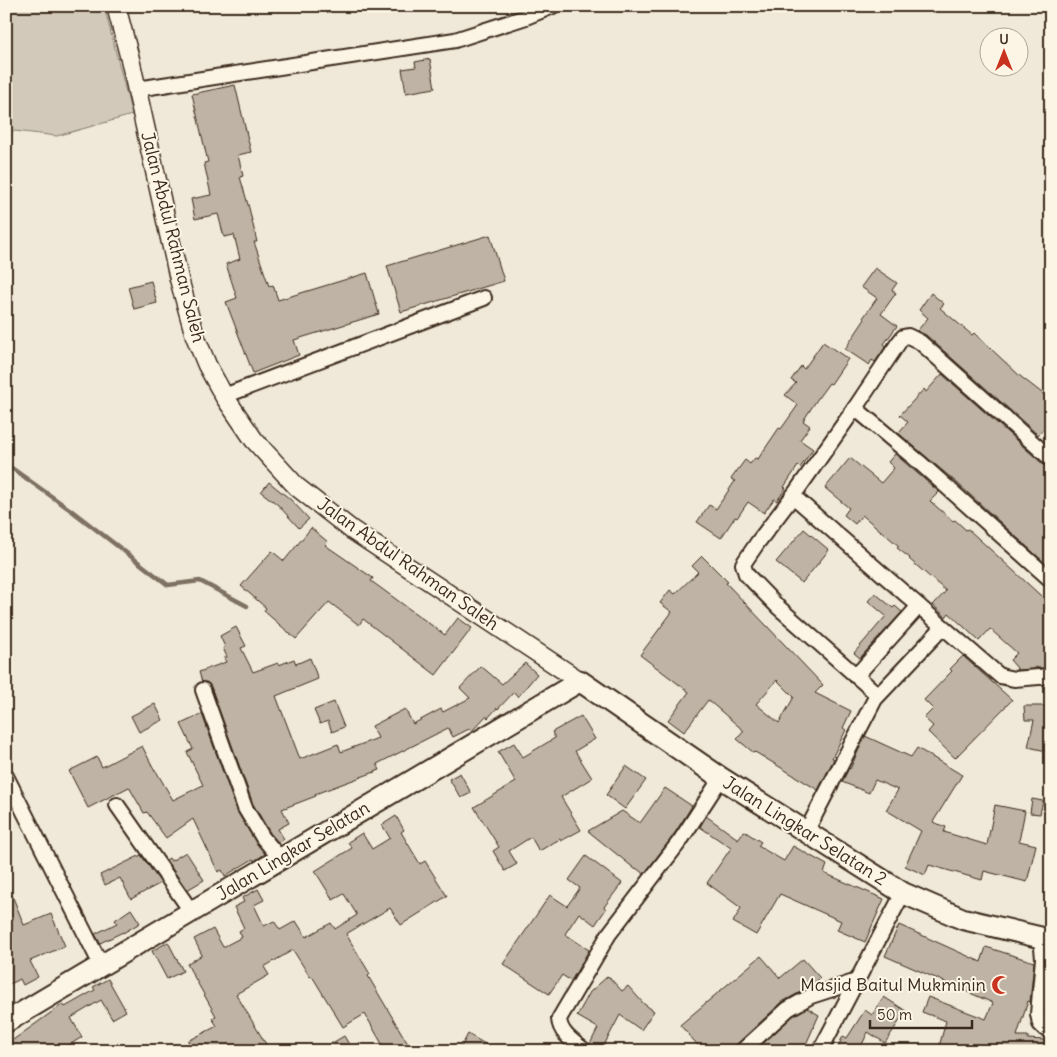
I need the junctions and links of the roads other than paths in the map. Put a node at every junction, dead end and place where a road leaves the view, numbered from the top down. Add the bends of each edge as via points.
1 (116, 6) edge
2 (553, 6) edge
3 (524, 12) edge
4 (137, 89) junction
5 (484, 298) dead end
6 (224, 396) junction
7 (856, 408) junction
8 (1051, 458) edge
9 (794, 496) junction
10 (1051, 580) edge
11 (919, 606) junction
12 (943, 627) junction
13 (856, 676) junction
14 (1051, 676) edge
15 (580, 681) junction
16 (203, 690) dead end
17 (878, 695) junction
18 (6, 776) edge
19 (722, 778) junction
20 (117, 805) dead end
21 (806, 832) junction
22 (280, 858) junction
23 (903, 893) junction
24 (191, 912) junction
25 (1046, 939) edge
26 (101, 965) junction
27 (857, 982) junction
28 (6, 1022) edge
29 (1051, 1029) edge
30 (584, 1051) edge
31 (742, 1051) edge
32 (820, 1051) edge

1 - 4 main road, Jalan Abdul Rahman Saleh
2 - 3 street
3 - 4 street via 454,40
4 - 6 main road, Jalan Abdul Rahman Saleh via 179,279 195,336
5 - 6 street
6 - 15 main road, Jalan Abdul Rahman Saleh via 254,440 297,487 328,512
7 - 8 street via 899,342 908,336 920,342
7 - 9 street
7 - 10 street
9 - 11 street
9 - 13 street via 758,542 743,568 778,607
11 - 12 street
11 - 13 street
12 - 14 street via 1000,676 1014,679
12 - 17 street
13 - 17 street
15 - 19 highway, Jalan Lingkar Selatan 2
15 - 22 highway, Jalan Lingkar Selatan
16 - 22 street via 245,808
17 - 21 street
18 - 26 street
19 - 21 highway, Jalan Lingkar Selatan 2
19 - 30 street via 609,934 559,1019 566,1035
20 - 24 street
21 - 23 highway, Jalan Lingkar Selatan 2
22 - 24 highway, Jalan Lingkar Selatan
23 - 25 highway, Jalan Lingkar Selatan 2 via 964,919
23 - 27 street
24 - 26 highway, Jalan Lingkar Selatan
25 - 29 street via 1038,1014 1040,1024
26 - 28 highway, Jalan Lingkar Selatan
27 - 31 street via 796,1004
27 - 32 street

